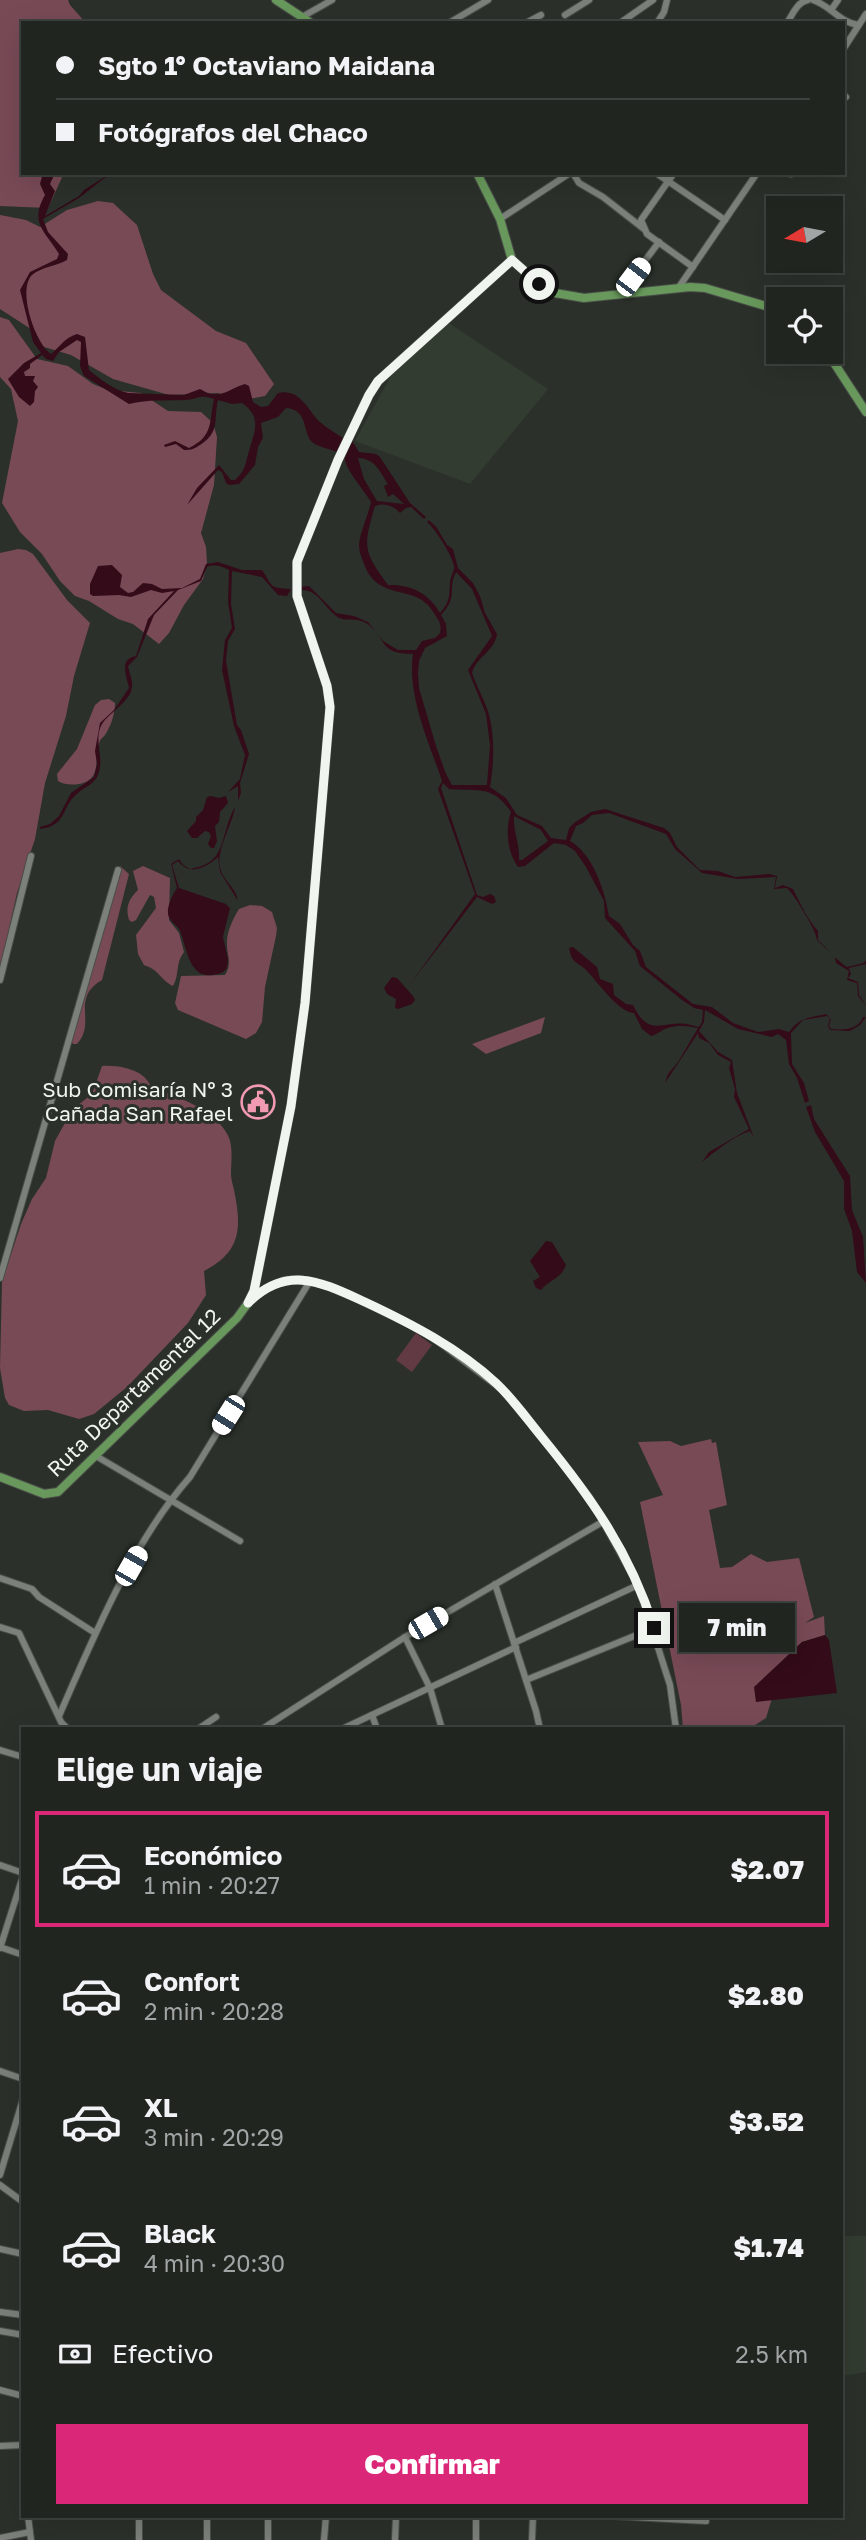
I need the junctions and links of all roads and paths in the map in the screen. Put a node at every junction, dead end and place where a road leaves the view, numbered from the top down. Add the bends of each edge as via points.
1 (276, 0) edge
2 (332, 0) edge
3 (488, 0) edge
4 (589, 0) edge
5 (653, 0) edge
6 (667, 0) edge
7 (811, 0) edge
8 (838, 0) edge
9 (831, 10) junction
10 (866, 14) edge
11 (541, 15) dead end
12 (565, 15) dead end
13 (302, 17) junction
14 (308, 21) edge
15 (452, 21) edge
16 (530, 21) edge
17 (623, 21) edge
18 (658, 21) edge
19 (789, 21) edge
20 (843, 21) edge
21 (845, 22) edge
22 (858, 25) junction
23 (845, 46) edge
24 (478, 175) edge
25 (568, 175) edge
26 (573, 175) edge
27 (659, 175) edge
28 (672, 175) edge
29 (756, 175) edge
30 (668, 180) junction
31 (500, 219) junction
32 (725, 220) junction
33 (645, 231) junction
34 (659, 242) junction
35 (512, 260) junction
36 (692, 267) junction
37 (679, 287) junction
38 (620, 295) junction
39 (766, 306) edge
40 (835, 364) edge
41 (866, 412) edge
42 (31, 856) dead end
43 (118, 870) dead end
44 (0, 980) edge
45 (0, 1278) edge
46 (310, 1281) junction
47 (248, 1303) junction
48 (96, 1455) junction
49 (0, 1477) edge
50 (170, 1499) junction
51 (604, 1521) junction
52 (240, 1541) dead end
53 (0, 1577) edge
54 (495, 1584) junction
55 (638, 1585) junction
56 (0, 1627) edge
57 (654, 1628) junction
58 (95, 1633) junction
59 (405, 1637) junction
60 (515, 1645) junction
61 (526, 1680) junction
62 (430, 1688) junction
63 (372, 1715) junction
64 (59, 1716) junction
65 (216, 1717) dead end
66 (67, 1727) edge
67 (201, 1727) edge
68 (265, 1727) edge
69 (346, 1727) edge
70 (376, 1727) edge
71 (441, 1727) edge
72 (539, 1727) edge
73 (676, 1727) edge
74 (0, 1750) edge
75 (21, 1755) edge
76 (0, 1865) edge
77 (21, 1873) edge
78 (21, 1880) edge
79 (0, 1947) edge
80 (21, 1954) edge
81 (0, 2071) edge
82 (21, 2079) edge
83 (21, 2106) edge
84 (0, 2175) edge
85 (0, 2187) edge
86 (21, 2201) edge
87 (0, 2249) edge
88 (21, 2254) edge
89 (0, 2312) edge
90 (21, 2315) edge
91 (0, 2331) edge
92 (21, 2335) edge
93 (0, 2390) edge
94 (21, 2395) edge
95 (21, 2445) edge
96 (0, 2446) edge
97 (28, 2518) edge
98 (139, 2518) edge
99 (207, 2518) edge
100 (268, 2518) edge
101 (326, 2518) edge
102 (396, 2518) edge
103 (476, 2518) edge
104 (533, 2518) edge
105 (650, 2518) edge
106 (706, 2521) dead end
107 (31, 2536) edge
108 (0, 2538) edge
109 (139, 2540) edge
110 (206, 2540) edge
111 (268, 2540) edge
112 (324, 2540) edge
113 (395, 2540) edge
114 (476, 2540) edge
115 (532, 2540) edge

1 - 13 main road
2 - 13 street
3 - 15 street
4 - 12 street
5 - 17 street
6 - 18 street
7 - 9 street
7 - 19 street via 803,1
8 - 9 street
9 - 20 street
10 - 22 street
11 - 16 street
13 - 14 main road
21 - 22 street
22 - 23 street
24 - 31 main road
25 - 31 street
26 - 33 street
27 - 30 street
28 - 30 street
29 - 32 street
30 - 32 street
30 - 33 street via 643,213
31 - 35 main road
32 - 36 street
33 - 34 street
34 - 36 street
34 - 38 street
35 - 38 main road via 555,293 584,298
35 - 47 main road, Ruta Departamental 12 via 385,373 369,395 301,548 297,596 329,696 329,720 305,1003 292,1097
36 - 37 street
37 - 38 main road
37 - 39 main road via 705,288
40 - 41 main road
42 - 44 street
43 - 45 street
46 - 47 street via 284,1280
46 - 50 street via 191,1477
46 - 51 street via 428,1333 495,1382 579,1483
47 - 48 main road, Ruta Departamental 12
48 - 49 main road, Ruta Departamental 12 via 52,1494
48 - 50 street
50 - 52 street
50 - 58 street
51 - 54 street
51 - 55 street
53 - 58 street via 33,1589 38,1597
54 - 59 street
54 - 60 street
55 - 57 street
55 - 60 street
56 - 64 street via 19,1633
57 - 61 street
57 - 73 street
58 - 64 street
59 - 62 street
59 - 68 street
60 - 61 street
60 - 62 street
61 - 72 street
62 - 63 street
62 - 71 street
63 - 69 street
63 - 70 street
64 - 66 street
65 - 67 street
74 - 75 street
76 - 77 street
78 - 79 street
79 - 80 street
81 - 82 street
83 - 84 street
85 - 86 street
87 - 88 street
89 - 90 street
91 - 92 street
93 - 94 street
95 - 96 street
97 - 107 street
98 - 109 street
99 - 110 street
100 - 111 street
101 - 112 street
102 - 113 street
103 - 114 street
104 - 115 street
105 - 106 street
107 - 108 street

